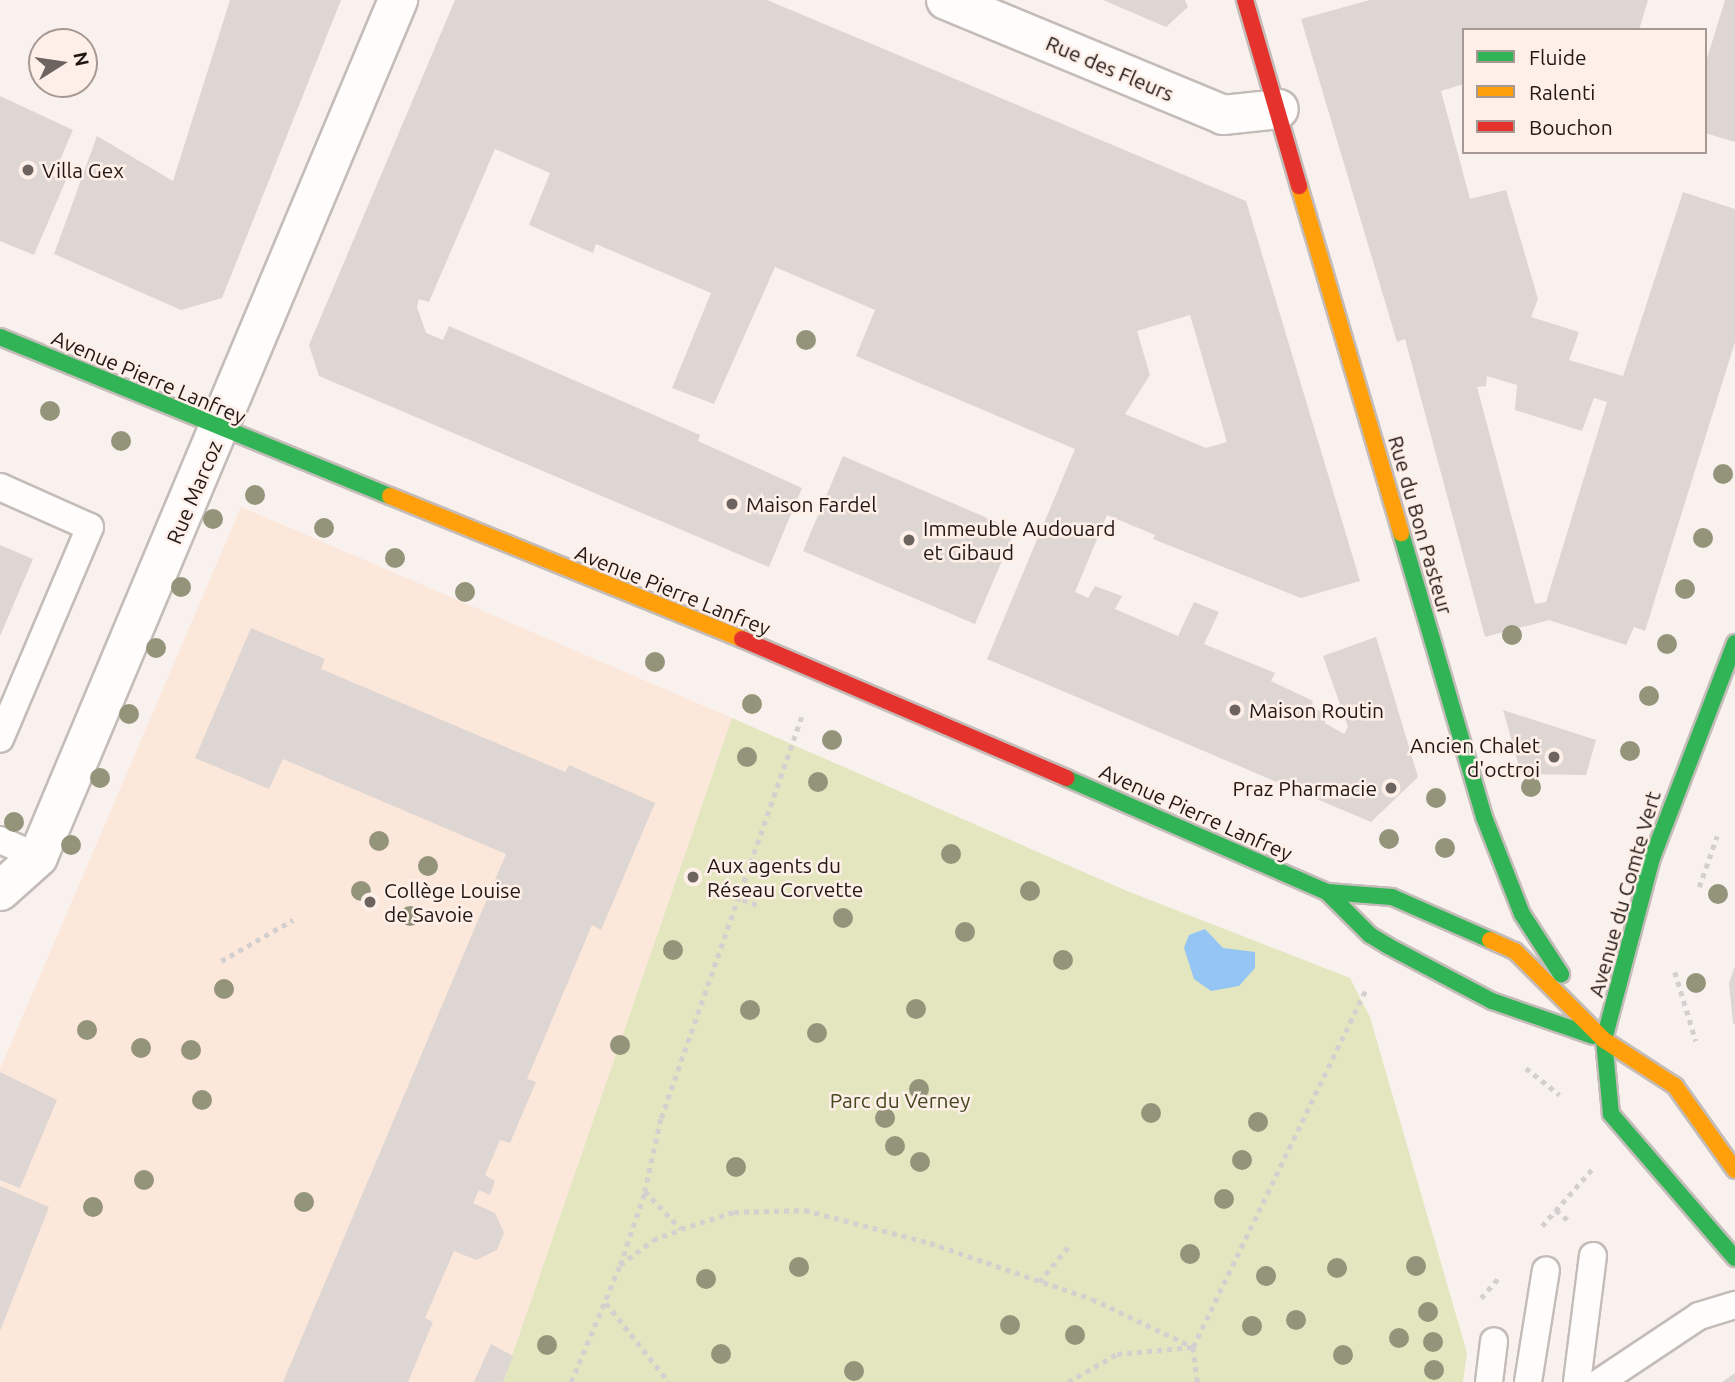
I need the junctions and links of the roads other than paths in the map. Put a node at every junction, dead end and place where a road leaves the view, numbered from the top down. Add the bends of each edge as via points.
1 (398, 0) edge
2 (946, 0) edge
3 (1245, 0) edge
4 (1279, 109) junction
5 (0, 337) edge
6 (220, 430) junction
7 (0, 487) edge
8 (1734, 647) edge
9 (0, 739) edge
10 (0, 840) edge
11 (38, 856) junction
12 (0, 891) edge
13 (1327, 892) junction
14 (1604, 1040) junction
15 (1735, 1170) edge
16 (1593, 1256) dead end
17 (1735, 1258) edge
18 (1546, 1270) dead end
19 (1735, 1305) edge
20 (1494, 1341) dead end
21 (1489, 1382) edge
22 (1528, 1382) edge
23 (1577, 1382) edge
24 (1600, 1382) edge

1 - 6 street, Rue Marcoz
2 - 4 street, Rue des Fleurs via 1223,115
3 - 4 street, Rue du Bon Pasteur
4 - 14 street, Rue du Bon Pasteur via 1484,817 1522,914
5 - 6 street, Avenue Pierre Lanfrey
6 - 11 street, Rue Marcoz
6 - 13 street, Avenue Pierre Lanfrey via 816,670
7 - 9 lane via 90,527
8 - 14 street, Avenue du Comte Vert via 1652,858
10 - 11 lane
11 - 12 street, Rue Marcoz
13 - 14 street, Avenue Pierre Lanfrey via 1370,935 1388,946 1492,1001
13 - 14 street, Avenue Pierre Lanfrey via 1392,897 1515,951
14 - 15 street via 1675,1086
14 - 17 street via 1611,1114
16 - 23 lane
18 - 22 lane
19 - 24 lane via 1699,1316
20 - 21 lane

